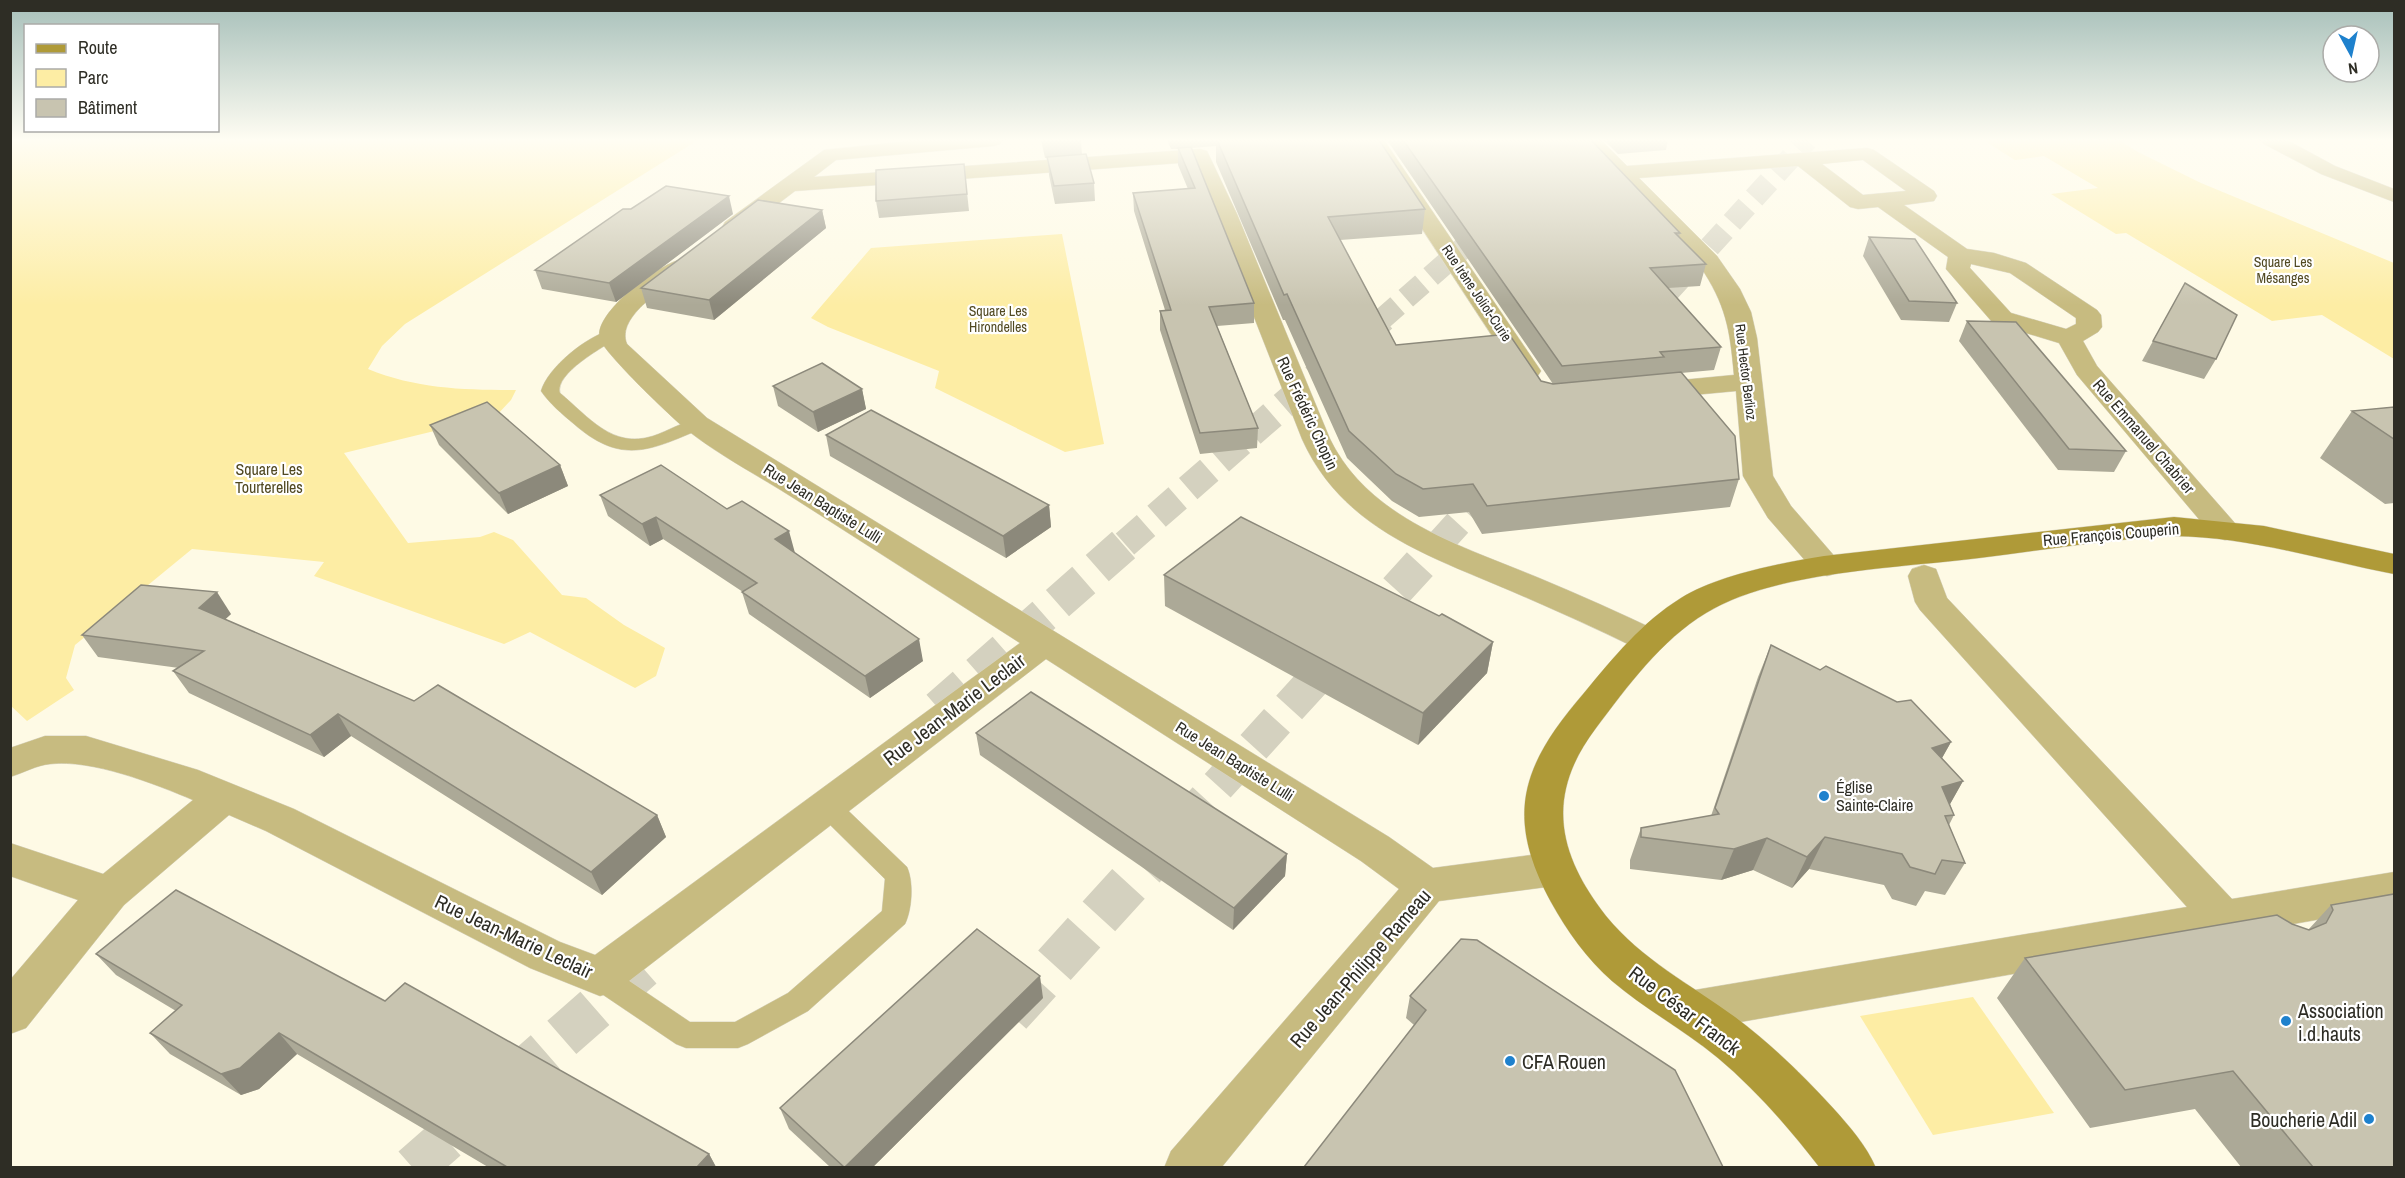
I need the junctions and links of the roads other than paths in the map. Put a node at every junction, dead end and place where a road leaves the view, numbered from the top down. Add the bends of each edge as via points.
1 (777, 195) edge
2 (1218, 195) edge
3 (1404, 195) edge
4 (1644, 195) edge
5 (1849, 195) edge
6 (1925, 195) edge
7 (1883, 200) junction
8 (1960, 255) junction
9 (611, 335) junction
10 (2069, 338) junction
11 (1747, 382) junction
12 (1542, 391) edge
13 (1630, 393) edge
14 (697, 424) junction
15 (2225, 530) junction
16 (2394, 564) edge
17 (1827, 566) junction
18 (1924, 576) dead end
19 (1648, 640) junction
20 (1045, 642) junction
21 (28, 756) edge
22 (223, 798) junction
23 (826, 805) junction
24 (10, 860) edge
25 (1554, 869) junction
26 (1427, 886) junction
27 (2394, 889) edge
28 (109, 893) junction
29 (2224, 919) junction
30 (2271, 949) edge
31 (600, 977) junction
32 (1689, 1011) junction
33 (10, 1014) edge
34 (1189, 1167) edge
35 (1851, 1167) edge

1 - 9 street via 622,312
2 - 19 street, Rue Frédéric Chopin via 1267,322 1325,457 1340,480 1366,505 1418,539
3 - 12 street, Rue Irène Joliot-Curie
4 - 11 street, Rue Hector Berlioz via 1709,261 1728,289 1744,338
5 - 7 street via 1858,202
6 - 7 street
7 - 8 street
8 - 10 street via 1958,269 2002,318
8 - 10 street via 2018,268 2088,315 2089,327
9 - 14 street, Rue Jean Baptiste Lulli via 616,346
9 - 14 lane via 573,359 554,380 550,391 554,397 616,444 655,441
10 - 15 street, Rue Emmanuel Chabrier via 2086,369
11 - 13 street
11 - 17 street, Rue Hector Berlioz via 1758,476 1779,511
14 - 20 street, Rue Jean Baptiste Lulli
15 - 16 street, Rue François Couperin
15 - 17 street, Rue François Couperin via 2139,529
17 - 19 street via 1775,575 1734,588 1696,604
18 - 29 street via 1932,602
19 - 25 street via 1577,726 1550,767 1542,817
20 - 23 street, Rue Jean-Marie Leclair
20 - 26 street, Rue Jean Baptiste Lulli via 1375,849
21 - 22 street, Rue Jean-Marie Leclair via 86,750 184,780
22 - 28 street
22 - 31 street, Rue Jean-Marie Leclair via 280,820 545,955
23 - 31 street, Rue Jean-Marie Leclair
23 - 31 lane via 898,875 896,915 798,1002 738,1035 687,1035
24 - 28 street
25 - 26 street, Rue Jean-Philippe Rameau
25 - 32 street, Rue César Franck via 1573,903 1614,956
26 - 34 street, Rue Jean-Philippe Rameau
27 - 29 street
28 - 33 street
29 - 30 street
29 - 32 street
32 - 35 street, Rue César Franck via 1719,1031 1785,1090

